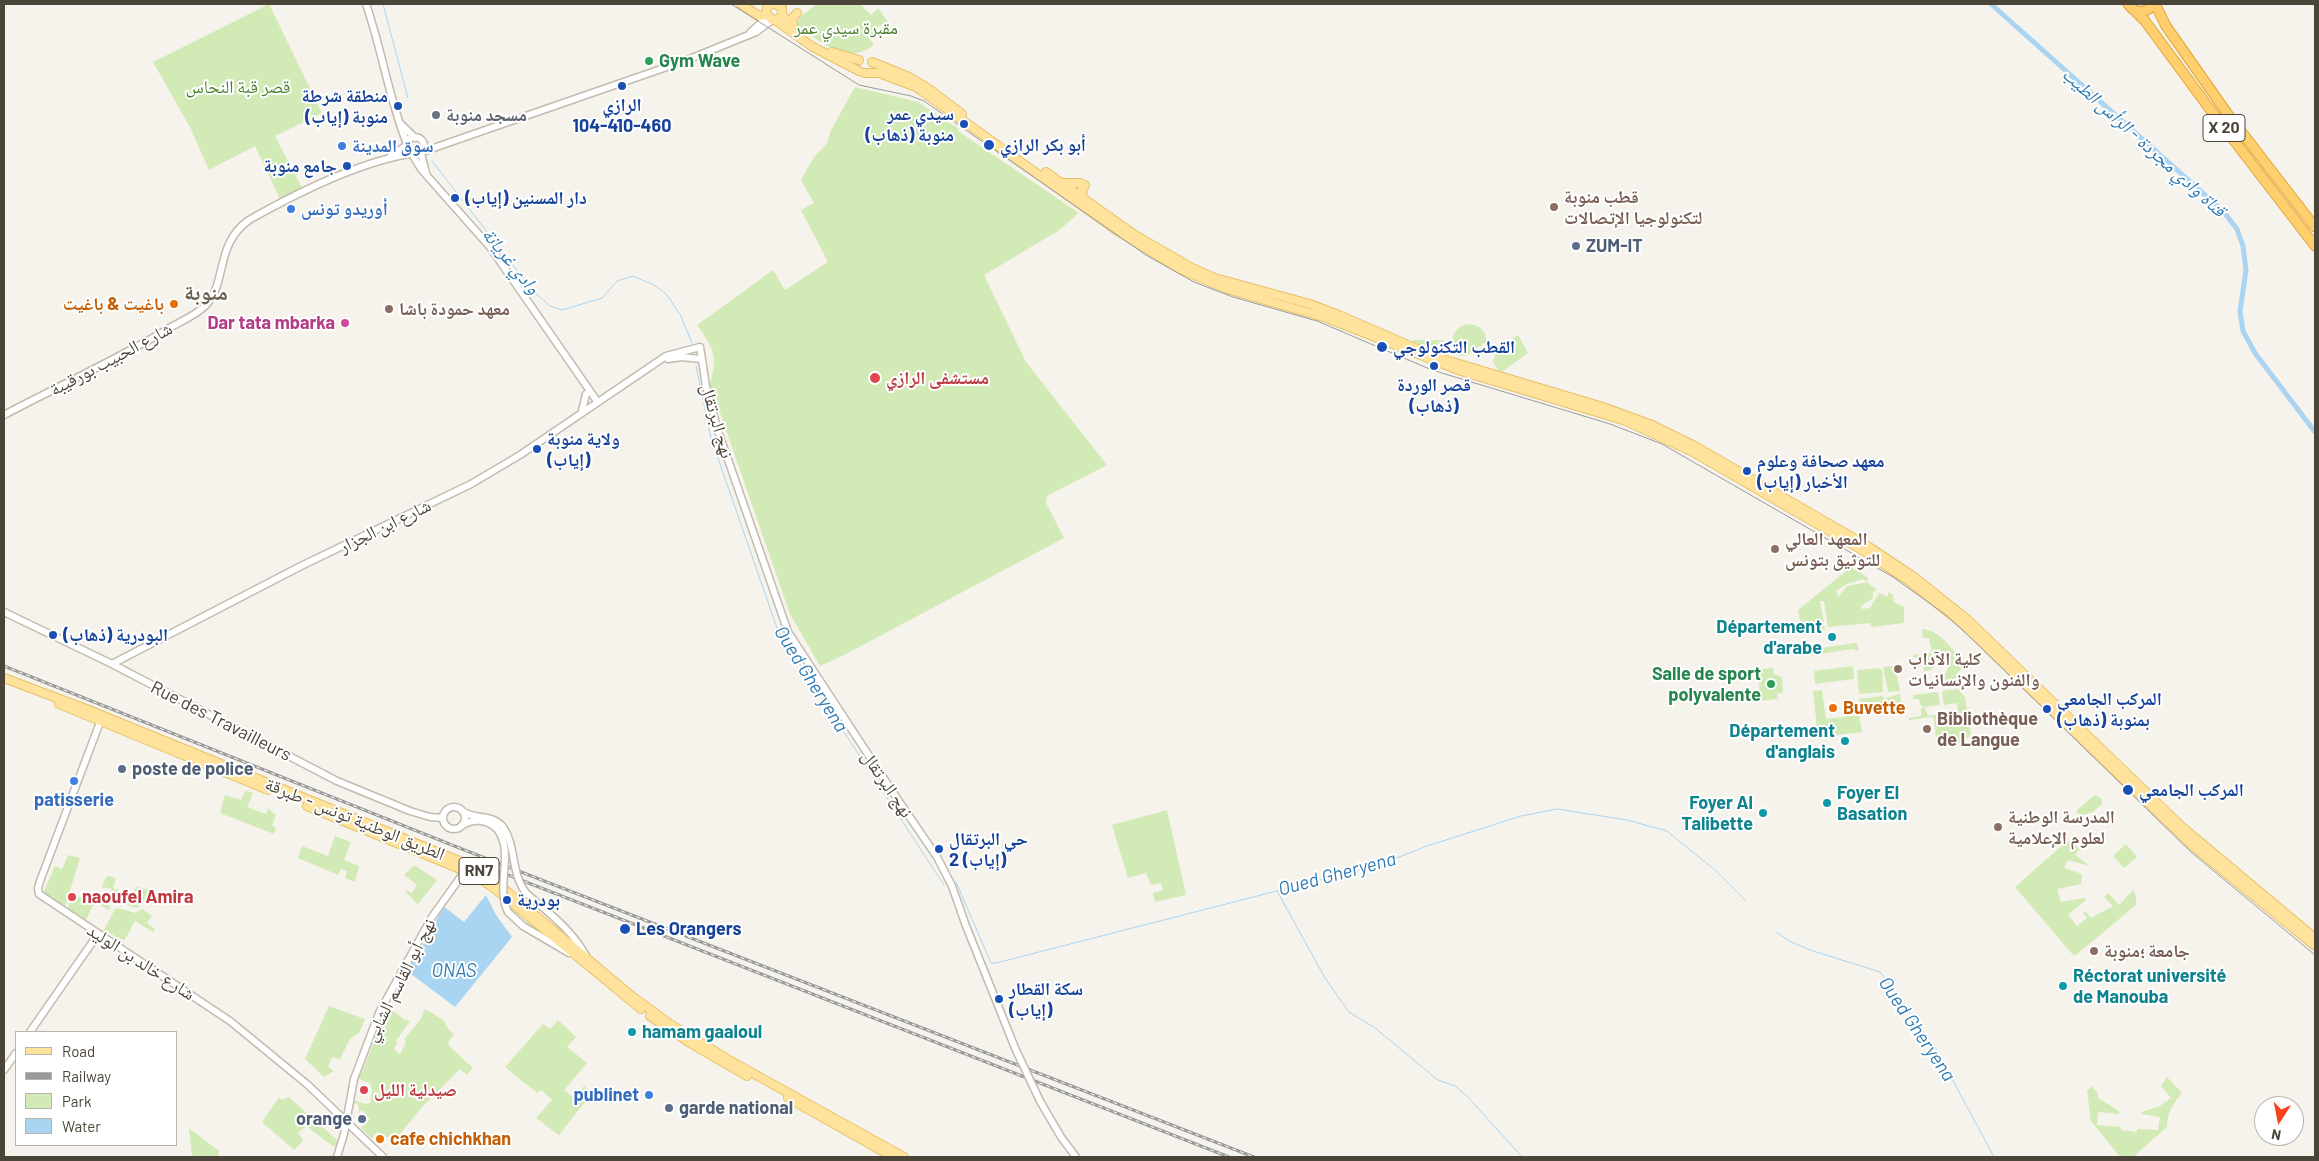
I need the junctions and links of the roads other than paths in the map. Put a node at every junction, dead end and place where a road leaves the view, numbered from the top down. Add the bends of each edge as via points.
1 (366, 4) edge
2 (741, 4) edge
3 (2155, 4) edge
4 (2130, 6) edge
5 (750, 10) junction
6 (797, 13) dead end
7 (768, 14) edge
8 (782, 14) junction
9 (794, 28) junction
10 (746, 37) junction
11 (859, 60) junction
12 (872, 62) junction
13 (862, 72) junction
14 (400, 123) junction
15 (415, 138) junction
16 (407, 145) junction
17 (422, 150) junction
18 (411, 154) junction
19 (389, 158) junction
20 (426, 174) junction
21 (1061, 183) junction
22 (1083, 198) junction
23 (2315, 226) edge
24 (2315, 246) edge
25 (700, 347) joint
26 (1409, 349) junction
27 (702, 359) junction
28 (646, 369) junction
29 (588, 393) junction
30 (606, 396) junction
31 (595, 403) junction
32 (582, 411) junction
33 (4, 415) edge
34 (4, 612) edge
35 (112, 664) junction
36 (4, 678) edge
37 (4, 683) edge
38 (102, 719) junction
39 (2086, 739) junction
40 (461, 810) junction
41 (443, 818) junction
42 (460, 826) junction
43 (500, 828) junction
44 (468, 868) junction
45 (98, 934) junction
46 (2315, 938) edge
47 (2315, 946) edge
48 (582, 958) junction
49 (31, 1031) edge
50 (15, 1054) edge
51 (4, 1070) edge
52 (346, 1123) junction
53 (336, 1157) edge
54 (383, 1157) edge
55 (892, 1157) edge
56 (904, 1157) edge
57 (1076, 1157) edge

1 - 14 street via 379,39
2 - 5 main road
3 - 4 highway via 2146,11
3 - 23 highway, X 20 via 2166,26 2227,113
4 - 24 highway, X 20 via 2146,21
5 - 7 main road
5 - 7 main road
6 - 9 main road via 792,19
7 - 8 main road
7 - 8 main road via 782,8
7 - 10 street
7 - 10 street via 764,29
7 - 13 main road via 813,47
8 - 9 main road
9 - 11 main road via 833,53
10 - 17 street via 446,145
11 - 12 main road via 867,58
11 - 13 main road via 857,66
12 - 13 main road via 871,71
12 - 21 main road via 929,89
13 - 26 main road via 879,73 916,87 1116,230 1180,268 1227,289 1327,318
14 - 15 street
14 - 16 street
15 - 16 street
15 - 17 street via 421,140
16 - 18 street
16 - 19 street, شارع الحبيب بورقيبة
17 - 18 street
17 - 20 street
18 - 19 street, شارع الحبيب بورقيبة
18 - 20 street
19 - 33 street, شارع الحبيب بورقيبة via 318,186 249,220 229,241 213,294 202,308 134,349
20 - 29 street via 490,247
21 - 22 main road
21 - 22 main road via 1083,184
22 - 26 main road via 1150,244 1199,272 1333,313
25 - 27 street, نهج البرتقال
25 - 28 street, شارع ابن الجزار via 666,356
26 - 39 main road via 1461,371 1626,421 1735,473 1916,586 1976,636
27 - 28 street, شارع ابن الجزار via 674,357
27 - 57 street, نهج البرتقال, bridge via 717,428 788,632 937,857 952,886 1015,1048 1040,1102
28 - 30 street, شارع ابن الجزار
29 - 30 street
29 - 31 street
29 - 32 street
30 - 31 street, شارع ابن الجزار
31 - 32 street, شارع ابن الجزار
32 - 35 street, شارع ابن الجزار via 520,455 470,484 301,566
34 - 35 street, Rue des Travailleurs
35 - 41 street, Rue des Travailleurs via 337,780 410,811
36 - 38 main road, الطريق الوطنية تونس - طبرقة / RN7
37 - 38 main road, الطريق الوطنية تونس - طبرقة / RN7
38 - 44 main road, الطريق الوطنية تونس - طبرقة / RN7
38 - 45 street, شارع خالد بن الوليد via 38,888 42,898
39 - 46 main road via 2214,856
39 - 47 main road via 2207,859
40 - 41 street via 449,808
40 - 42 street via 464,820
40 - 43 street via 470,815 492,818
41 - 42 street via 448,827
42 - 43 street via 478,821
43 - 48 street, bridge via 509,839 516,874 528,894 578,941
43 - 48 street, bridge via 505,845 503,893 508,912 542,938
44 - 48 main road, الطريق الوطنية تونس - طبرقة / RN7
44 - 52 street, نهج أبو القاسم الشابي via 432,917 379,1013 354,1079
45 - 49 street
45 - 52 street, شارع خالد بن الوليد via 230,1021 308,1086
48 - 55 main road, الطريق الوطنية تونس - طبرقة / RN7 via 647,1014 682,1038
48 - 56 main road, الطريق الوطنية تونس - طبرقة / RN7 via 693,1039
50 - 51 street
52 - 53 street, نهج أبو القاسم الشابي
52 - 54 street, شارع خالد بن الوليد

